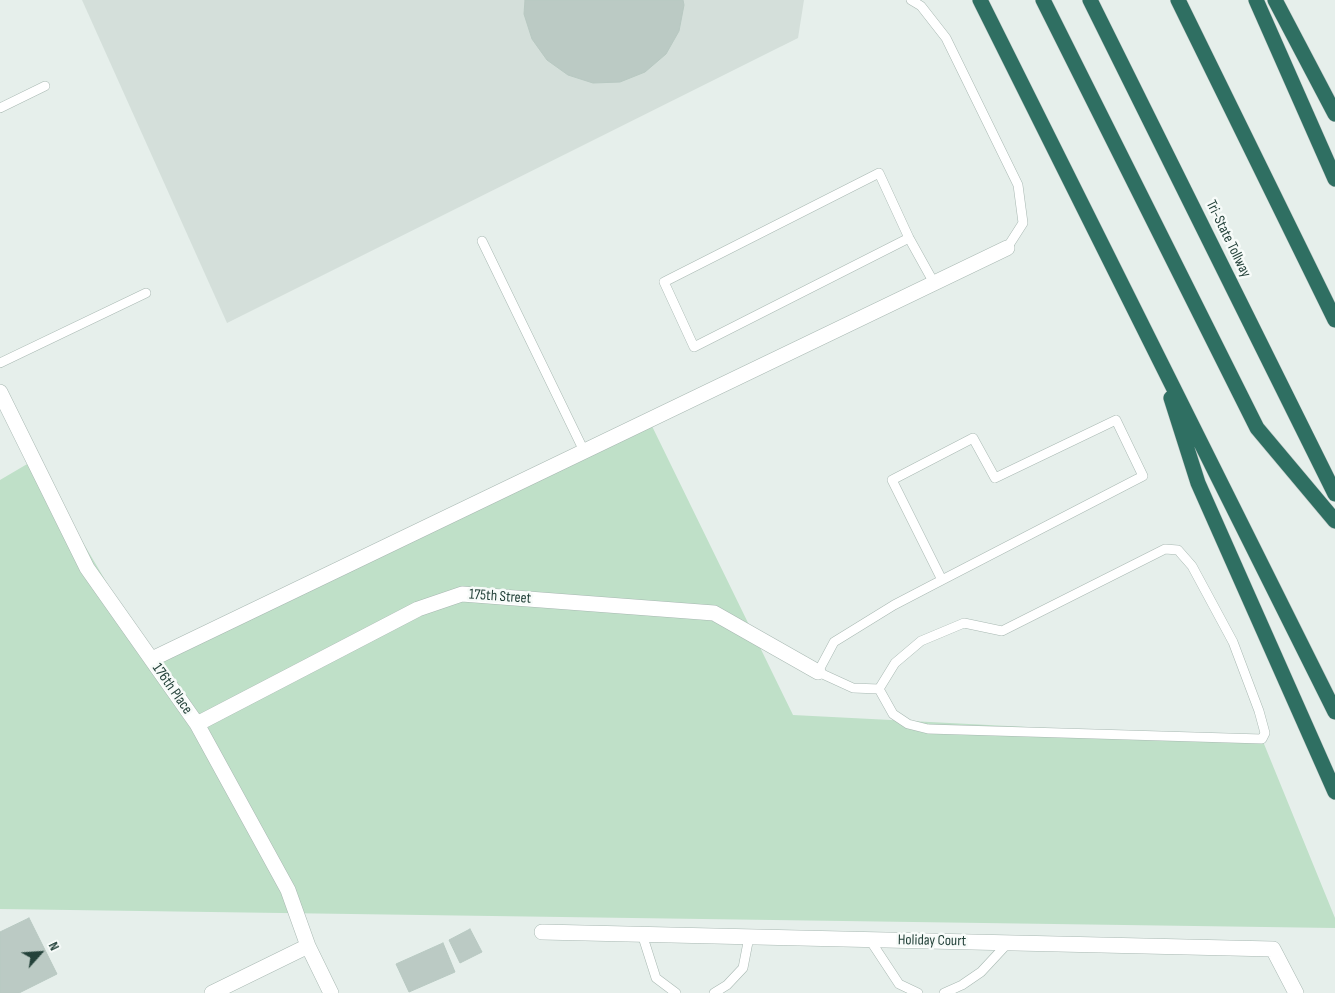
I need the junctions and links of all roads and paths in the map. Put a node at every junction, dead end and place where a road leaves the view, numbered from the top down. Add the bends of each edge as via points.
1 (911, 0) edge
2 (980, 0) edge
3 (1043, 0) edge
4 (1090, 0) edge
5 (1178, 0) edge
6 (1256, 0) edge
7 (1275, 0) edge
8 (45, 86) dead end
9 (0, 108) edge
10 (1335, 114) edge
11 (1335, 179) edge
12 (909, 238) junction
13 (482, 241) dead end
14 (1007, 248) joint
15 (934, 284) junction
16 (146, 293) dead end
17 (1335, 320) edge
18 (1156, 351) junction
19 (0, 363) edge
20 (0, 392) edge
21 (584, 451) junction
22 (1335, 494) edge
23 (1335, 521) edge
24 (942, 580) junction
25 (152, 660) junction
26 (818, 672) junction
27 (880, 689) junction
28 (1335, 712) edge
29 (197, 724) junction
30 (1335, 792) edge
31 (542, 932) dead end
32 (642, 934) junction
33 (749, 937) junction
34 (870, 940) junction
35 (1008, 943) junction
36 (308, 946) junction
37 (212, 993) edge
38 (331, 993) edge
39 (676, 993) edge
40 (714, 993) edge
41 (918, 993) edge
42 (944, 993) edge
43 (1296, 993) edge

1 - 14 lane via 920,6 946,38 1018,185 1023,223
2 - 18 highway
3 - 23 highway via 1257,428
4 - 22 highway, Tri-State Tollway
5 - 17 highway
6 - 11 highway
7 - 10 highway
8 - 9 lane
12 - 12 lane via 879,173 664,282 694,347
12 - 15 lane
13 - 21 lane
14 - 15 street
15 - 21 street
16 - 19 lane
18 - 28 highway
18 - 30 highway via 1198,483
20 - 25 street, 176th Place via 87,568
21 - 25 street
24 - 24 lane via 1143,476 1116,420 995,478 973,438 892,480
24 - 26 lane via 834,642
25 - 29 street, 176th Place
26 - 27 lane via 853,688
26 - 29 street, 175th Street via 714,613 462,594 418,609
27 - 27 lane via 895,663 921,641 964,623 1002,631 1165,549 1178,550 1192,566 1233,642 1266,733 1262,738 928,730 908,724 893,714
29 - 36 street, 176th Place via 288,890
31 - 32 street, Holiday Court
32 - 33 street, Holiday Court
32 - 39 lane via 656,978
33 - 34 street, Holiday Court
33 - 40 lane via 743,968
34 - 35 street, Holiday Court
34 - 41 lane via 899,984
35 - 42 lane via 981,972
35 - 43 street, Holiday Court via 1273,949
36 - 37 street
36 - 38 street, 176th Place

